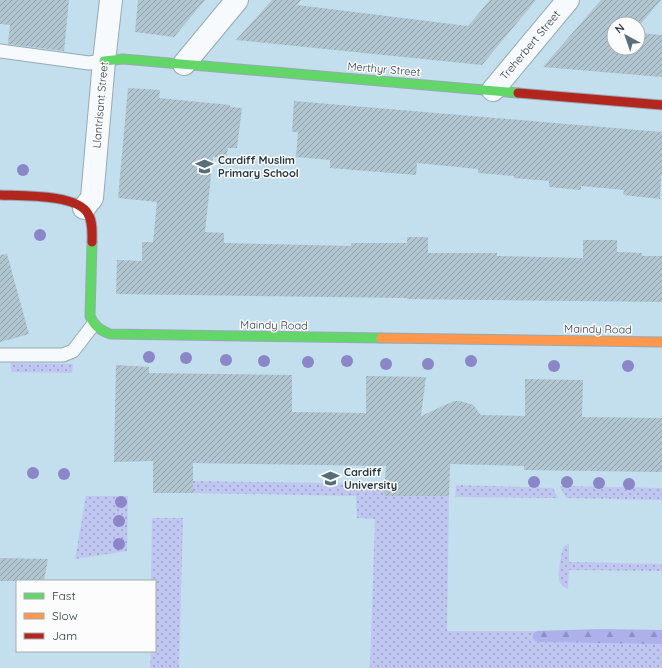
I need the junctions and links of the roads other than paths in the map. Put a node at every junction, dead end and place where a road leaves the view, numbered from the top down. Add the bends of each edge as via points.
1 (111, 0) edge
2 (237, 0) edge
3 (568, 0) edge
4 (0, 51) edge
5 (104, 61) junction
6 (184, 64) junction
7 (493, 90) junction
8 (662, 105) edge
9 (0, 195) edge
10 (84, 208) junction
11 (93, 325) junction
12 (662, 342) edge
13 (0, 355) edge

1 - 5 street, Llantrisant Street
2 - 6 street
3 - 7 street, Treherbert Street
4 - 5 lane via 89,63
5 - 6 street, Merthyr Street via 123,59
5 - 10 street, Llantrisant Street via 92,198
6 - 7 street, Merthyr Street
7 - 8 street, Merthyr Street
9 - 10 street via 63,199
10 - 11 street via 91,223 90,316
11 - 12 street, Maindy Road via 110,334
11 - 13 lane via 73,351 63,355

